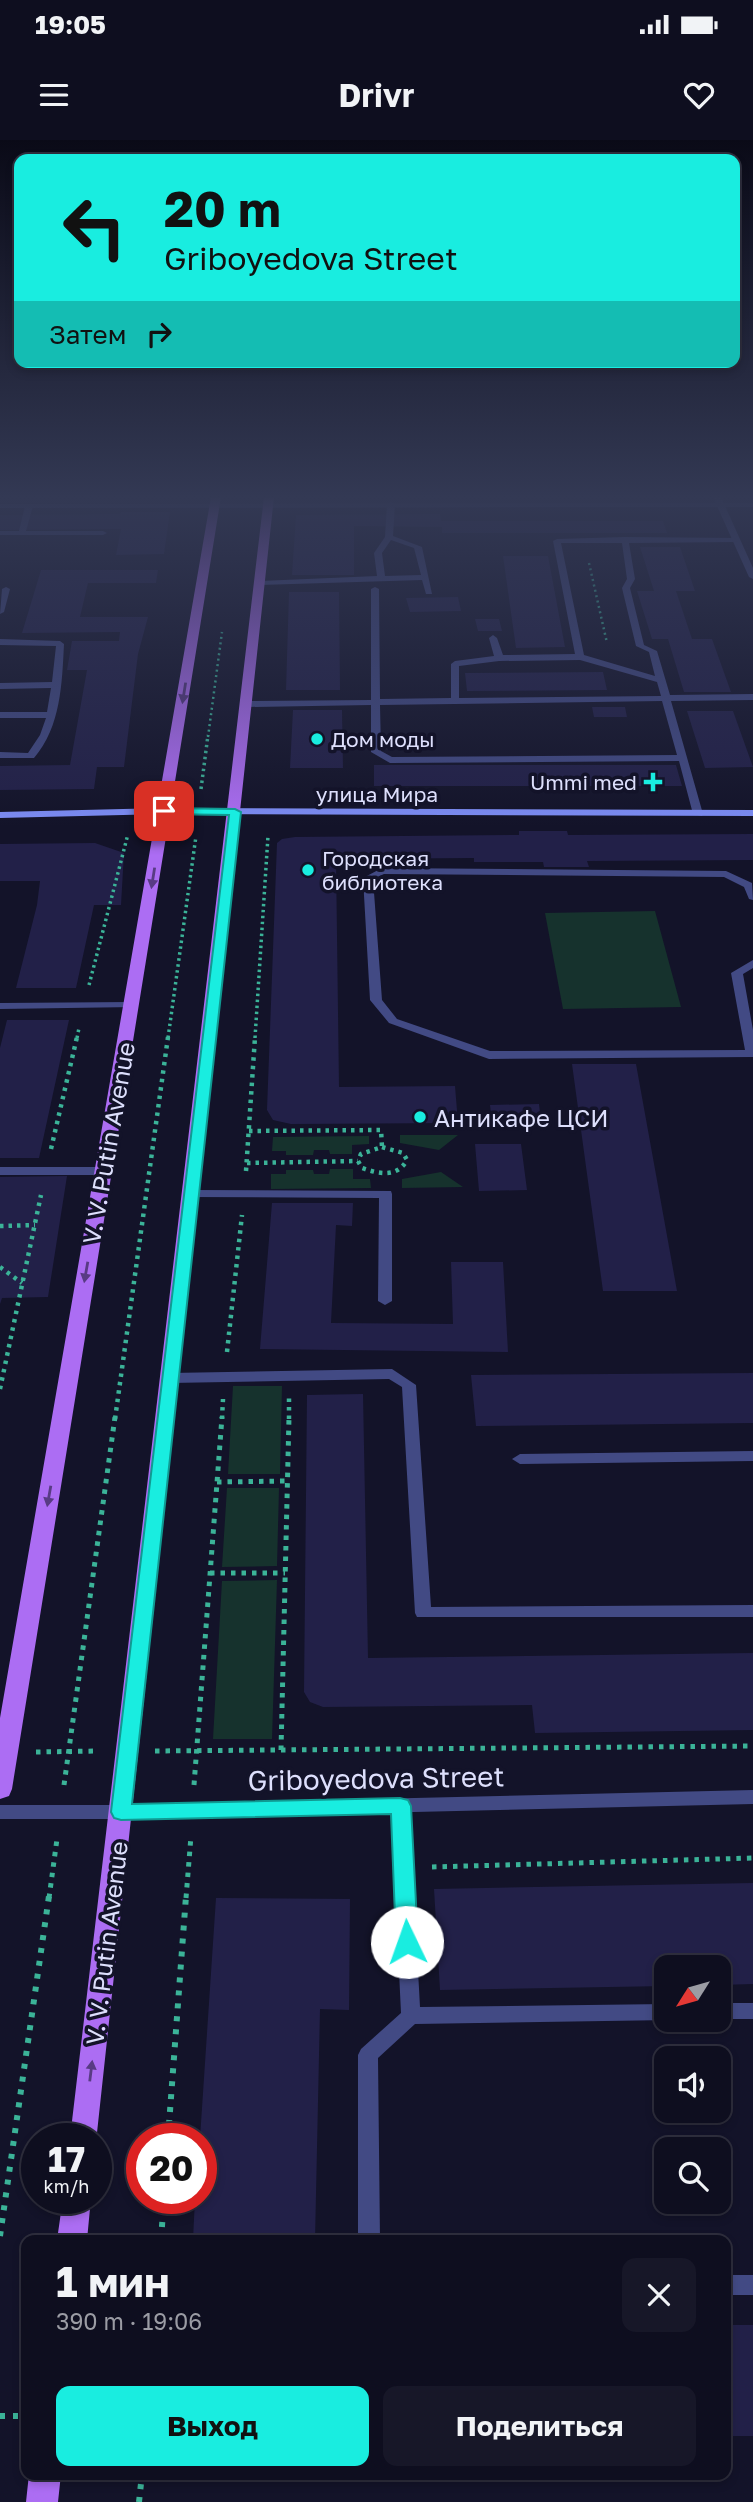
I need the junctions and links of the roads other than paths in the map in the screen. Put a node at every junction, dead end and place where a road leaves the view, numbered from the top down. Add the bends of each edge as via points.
1 (198, 607) edge
2 (257, 607) edge
3 (374, 607) edge
4 (570, 607) edge
5 (631, 607) edge
6 (493, 638) dead end
7 (0, 642) edge
8 (580, 657) junction
9 (499, 658) junction
10 (661, 680) junction
11 (57, 685) junction
12 (0, 686) edge
13 (753, 697) edge
14 (667, 699) junction
15 (456, 701) junction
16 (375, 702) junction
17 (247, 704) junction
18 (0, 715) edge
19 (50, 715) junction
20 (0, 755) edge
21 (684, 758) junction
22 (164, 811) junction
23 (235, 812) junction
24 (753, 813) edge
25 (698, 814) junction
26 (0, 815) edge
27 (753, 897) edge
28 (753, 963) edge
29 (131, 1005) junction
30 (0, 1006) edge
31 (752, 1052) edge
32 (0, 1171) edge
33 (103, 1171) junction
34 (192, 1194) junction
35 (385, 1301) dead end
36 (170, 1378) junction
37 (753, 1456) edge
38 (520, 1459) dead end
39 (753, 1611) edge
40 (0, 1789) edge
41 (753, 1797) edge
42 (400, 1806) junction
43 (0, 1812) edge
44 (121, 1812) junction
45 (732, 2011) edge
46 (753, 2011) edge
47 (654, 2012) edge
48 (411, 2016) junction
49 (86, 2123) edge
50 (75, 2214) edge
51 (73, 2235) edge
52 (369, 2235) edge
53 (731, 2285) edge
54 (753, 2285) edge
55 (44, 2480) edge
56 (41, 2502) edge

1 -> 22 main road, V. V. Putin Avenue
2 - 17 main road, V. V. Putin Avenue
3 - 16 street
4 - 8 street
5 - 10 street via 640,646 653,651
6 - 9 street
7 - 11 street via 60,644
8 - 9 street
8 - 10 street
9 - 15 street via 455,664
10 - 14 street
11 - 12 street
11 - 19 street
13 - 14 street
14 - 15 street
14 - 21 street
15 - 16 street
16 - 17 street
16 - 21 street via 376,752 390,760
17 - 23 main road, V. V. Putin Avenue
18 - 19 street
19 - 20 street via 39,749 31,756
21 - 25 street
22 - 23 main road, улица Мира
22 - 26 main road, улица Мира
22 -> 29 main road, V. V. Putin Avenue
23 - 25 main road, улица Мира
23 - 34 main road, V. V. Putin Avenue
24 - 25 main road, улица Мира
27 - 31 street via 748,886 726,874 382,871 368,878 376,1000 393,1021 489,1055
28 - 31 street via 737,973
29 - 30 street
29 - 33 main road, V. V. Putin Avenue
32 - 33 street
33 -> 40 main road, V. V. Putin Avenue
34 - 35 street via 386,1194
34 - 36 main road, V. V. Putin Avenue
36 - 39 street via 392,1374 409,1385 423,1613
36 - 44 main road, V. V. Putin Avenue
37 - 38 street
41 - 42 street, Griboyedova Street
42 - 44 street, Griboyedova Street
42 - 48 street
43 - 44 street, Griboyedova Street
49 -> 44 main road, V. V. Putin Avenue
45 - 46 street
47 - 48 street
48 - 52 street via 368,2055
50 - 51 main road
53 - 54 street
55 - 56 main road

